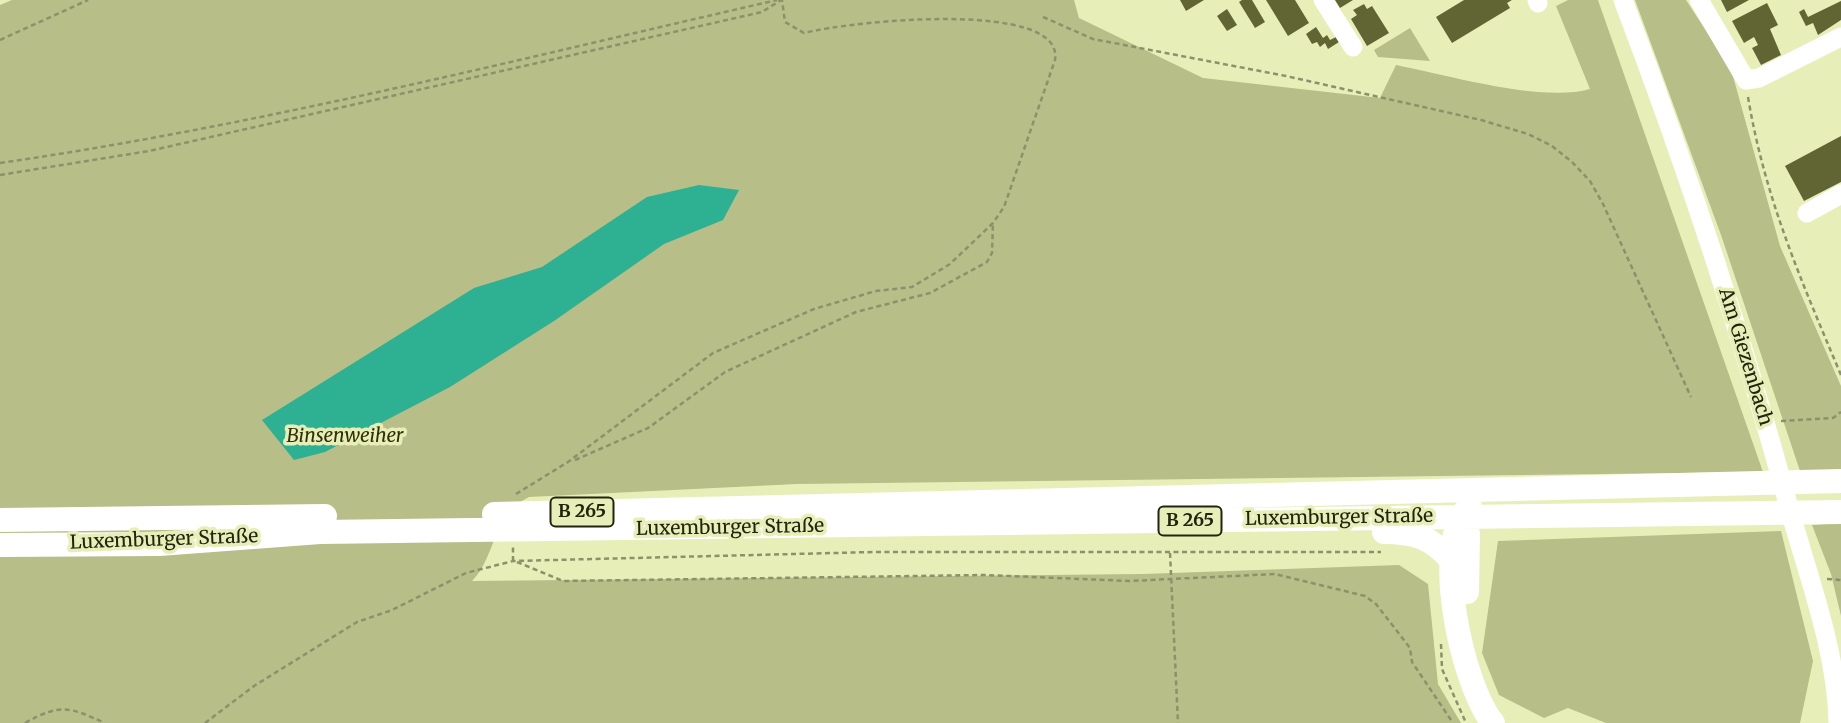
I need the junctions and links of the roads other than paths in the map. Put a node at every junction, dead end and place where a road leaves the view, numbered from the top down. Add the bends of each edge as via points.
1 (1323, 0) edge
2 (1623, 0) edge
3 (1699, 0) edge
4 (1841, 37) edge
5 (1353, 47) dead end
6 (1841, 194) edge
7 (1807, 213) dead end
8 (1841, 481) edge
9 (1841, 489) edge
10 (1321, 493) junction
11 (1841, 512) edge
12 (1523, 516) junction
13 (1461, 517) junction
14 (0, 520) edge
15 (919, 524) junction
16 (0, 545) edge
17 (1459, 561) junction
18 (1493, 723) edge
19 (1838, 723) edge

1 - 5 street
2 - 19 street, Am Giezenbach via 1669,121 1774,452 1830,659
3 - 4 street via 1746,80 1759,78
6 - 7 street
8 - 10 main road, B 265
9 - 13 main road via 1732,500 1480,503
10 - 13 main road via 1364,501 1444,503
10 - 14 main road, Luxemburger Straße / B 265 via 889,506
11 - 12 main road, B 265
12 - 13 main road, B 265
12 - 17 main road, B 265 via 1489,531
13 - 15 main road, Luxemburger Straße / B 265
13 - 17 main road via 1468,534
15 - 16 main road, Luxemburger Straße / B 265 via 320,531 159,544
15 - 17 main road via 996,536 1401,532 1427,538
17 - 18 main road, B 265 via 1451,640

